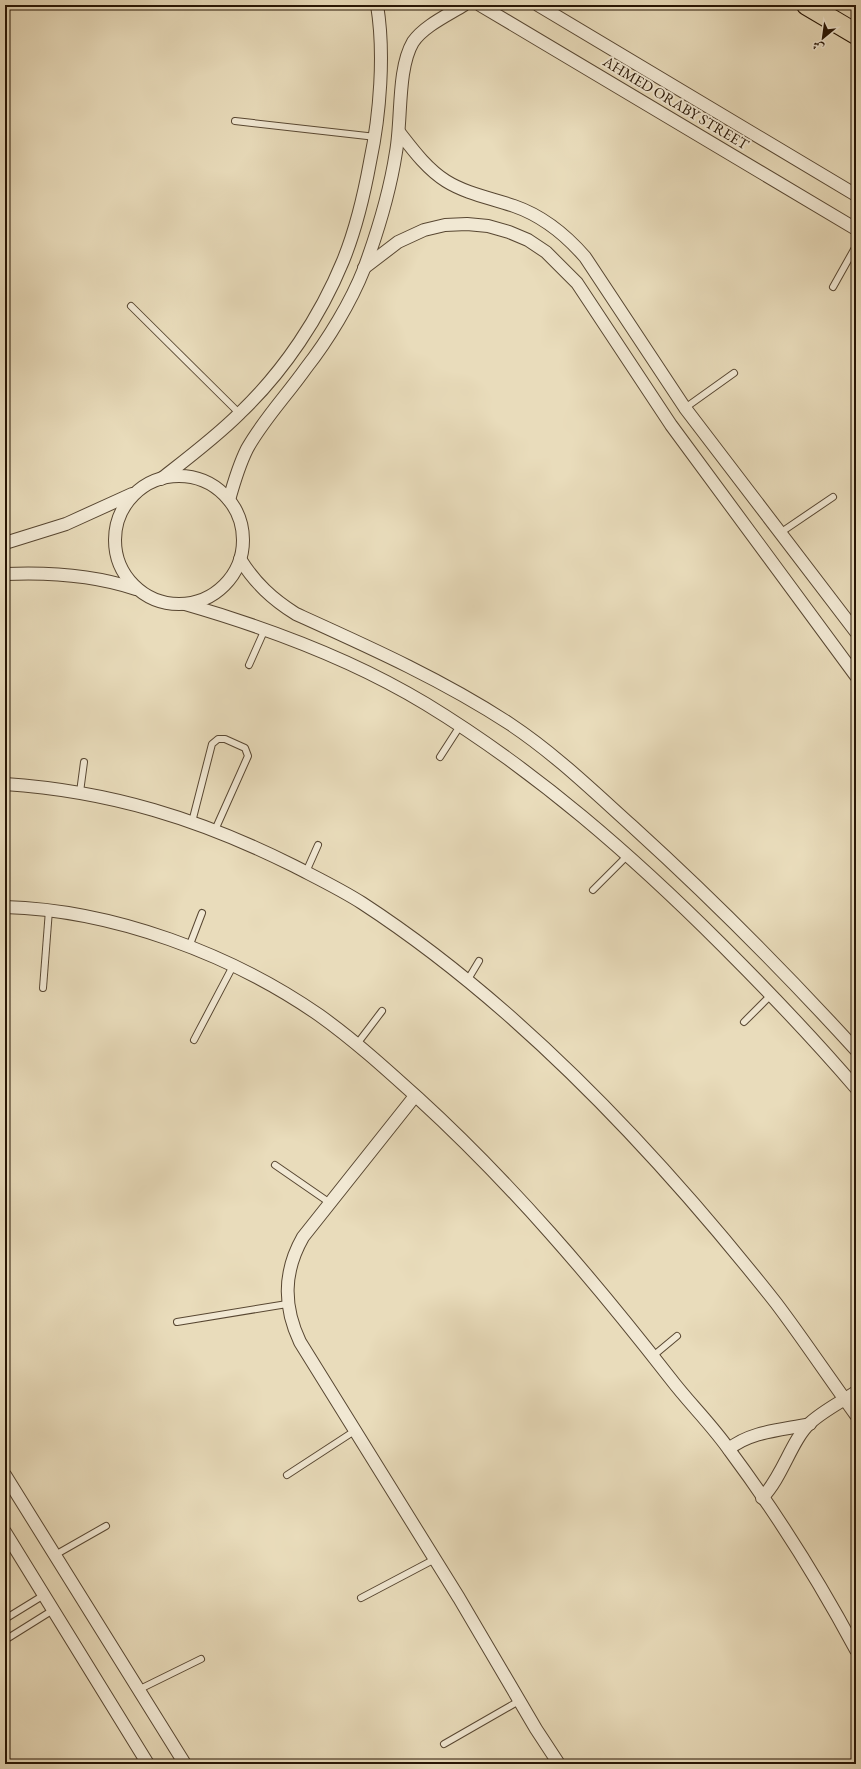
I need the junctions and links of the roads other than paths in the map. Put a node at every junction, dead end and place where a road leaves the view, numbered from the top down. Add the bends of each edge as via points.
1 (377, 5) edge
2 (464, 5) edge
3 (480, 5) edge
4 (538, 5) edge
5 (807, 5) edge
6 (856, 34) edge
7 (235, 121) dead end
8 (399, 132) junction
9 (376, 137) junction
10 (856, 195) edge
11 (856, 229) edge
12 (856, 246) edge
13 (364, 268) junction
14 (833, 287) dead end
15 (131, 306) dead end
16 (734, 373) dead end
17 (685, 408) junction
18 (240, 414) junction
19 (160, 479) junction
20 (138, 490) junction
21 (833, 497) dead end
22 (229, 500) junction
23 (780, 533) junction
24 (5, 543) edge
25 (240, 559) junction
26 (5, 574) edge
27 (138, 589) junction
28 (185, 604) junction
29 (265, 629) junction
30 (856, 632) edge
31 (249, 665) dead end
32 (856, 676) edge
33 (460, 726) junction
34 (440, 757) dead end
35 (84, 762) dead end
36 (5, 784) edge
37 (80, 792) junction
38 (192, 822) junction
39 (215, 830) junction
40 (318, 845) dead end
41 (627, 856) junction
42 (306, 872) junction
43 (593, 890) dead end
44 (5, 907) edge
45 (49, 910) junction
46 (202, 913) dead end
47 (189, 947) junction
48 (479, 961) dead end
49 (233, 966) junction
50 (467, 981) junction
51 (43, 988) dead end
52 (772, 995) junction
53 (382, 1011) dead end
54 (744, 1022) dead end
55 (194, 1040) dead end
56 (357, 1044) junction
57 (856, 1050) edge
58 (856, 1088) edge
59 (415, 1096) junction
60 (275, 1165) dead end
61 (330, 1203) junction
62 (287, 1304) junction
63 (176, 1322) dead end
64 (677, 1336) dead end
65 (653, 1356) junction
66 (856, 1392) edge
67 (845, 1400) junction
68 (856, 1415) edge
69 (810, 1424) junction
70 (356, 1430) junction
71 (729, 1449) junction
72 (5, 1475) edge
73 (288, 1475) dead end
74 (762, 1498) junction
75 (106, 1526) dead end
76 (5, 1532) edge
77 (54, 1555) junction
78 (435, 1559) junction
79 (44, 1595) junction
80 (361, 1598) dead end
81 (53, 1610) junction
82 (5, 1619) edge
83 (5, 1640) edge
84 (856, 1650) edge
85 (201, 1659) dead end
86 (138, 1690) junction
87 (519, 1700) junction
88 (444, 1744) dead end
89 (148, 1764) edge
90 (185, 1764) edge
91 (559, 1764) edge

1 - 9 street via 380,88
2 - 8 street via 418,35 408,51
3 - 11 street, AHMED ORABY STREET
4 - 10 street
5 - 6 highway
7 - 9 lane
8 - 13 street via 391,181
8 - 17 street via 427,166 445,180 467,192 514,206 534,215 570,240 585,256
9 - 18 street via 353,234 325,299 302,338 277,372
12 - 14 lane
13 - 22 street via 344,311 308,367 268,418 248,449 240,464
13 - 32 street via 398,242 424,230 467,224 509,232 546,252 577,283 671,425
15 - 18 lane
16 - 17 lane
17 - 23 street
18 - 19 street
19 - 20 street
19 - 22 street via 173,476 198,479 209,484
20 - 24 street via 66,524
20 - 27 street via 120,515 115,533 115,546 122,570
21 - 23 lane
22 - 25 street via 240,522 243,547
23 - 30 street
25 - 28 street via 229,581 220,590 209,597
25 - 57 street via 259,585 282,606 450,688 512,726 570,769 718,906
26 - 27 street via 72,576
27 - 28 street via 160,601
28 - 29 street
29 - 31 lane
29 - 33 street via 360,669
33 - 34 lane
33 - 41 street via 552,792
35 - 37 lane
36 - 37 street
37 - 38 street via 141,806
38 - 39 street
38 - 39 lane via 212,744 218,739 225,739 246,748 248,756
39 - 42 street
40 - 42 lane
41 - 43 lane
41 - 52 street via 701,924
42 - 50 street via 360,902
44 - 45 street
45 - 47 street via 123,926
45 - 51 lane
46 - 47 lane
47 - 49 street
48 - 50 lane
49 - 55 lane
49 - 56 street via 312,1011
50 - 67 street via 515,1021 636,1140 709,1221 777,1305
52 - 54 lane
52 - 58 street
53 - 56 lane
56 - 59 street
59 - 61 street
59 - 65 street via 475,1152 553,1235
60 - 61 lane
61 - 62 street via 302,1237 295,1250 288,1278
62 - 63 lane
62 - 70 street via 300,1342
64 - 65 lane
65 - 71 street
66 - 67 street
67 - 68 street
67 - 69 street
69 - 71 street via 750,1437
69 - 74 street
70 - 73 lane
70 - 78 street
71 - 74 street
72 - 77 street
74 - 84 street via 833,1606
75 - 77 lane
76 - 79 street
77 - 86 street
78 - 80 lane
78 - 87 street
79 - 81 street
79 - 82 lane
81 - 83 lane
81 - 89 street
85 - 86 lane
86 - 90 street
87 - 88 lane
87 - 91 street

